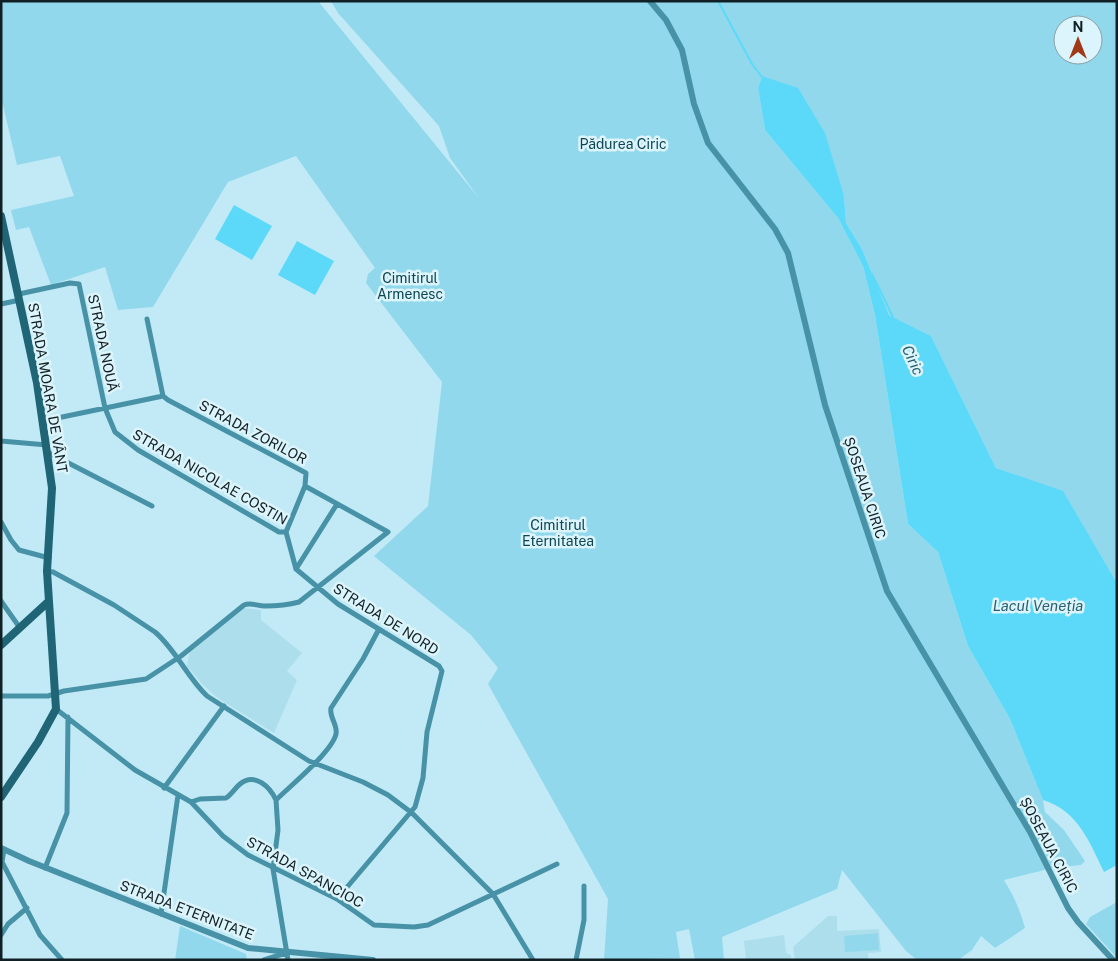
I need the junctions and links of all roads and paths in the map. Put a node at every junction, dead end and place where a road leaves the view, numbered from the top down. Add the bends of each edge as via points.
1 (650, 1) edge
2 (1, 218) edge
3 (19, 297) junction
4 (1, 304) edge
5 (147, 319) dead end
6 (164, 396) junction
7 (105, 408) junction
8 (43, 420) junction
9 (1, 441) edge
10 (47, 449) junction
11 (305, 486) junction
12 (337, 504) junction
13 (152, 506) dead end
14 (1, 522) edge
15 (286, 532) junction
16 (49, 558) junction
17 (296, 570) junction
18 (47, 571) junction
19 (318, 588) junction
20 (1, 601) edge
21 (48, 602) junction
22 (20, 628) junction
23 (379, 629) junction
24 (1, 645) edge
25 (178, 659) junction
26 (55, 690) junction
27 (1, 696) edge
28 (224, 706) junction
29 (56, 709) junction
30 (68, 717) junction
31 (315, 763) junction
32 (164, 788) junction
33 (178, 795) junction
34 (1, 797) edge
35 (276, 800) junction
36 (191, 802) junction
37 (412, 813) junction
38 (3, 848) edge
39 (557, 864) dead end
40 (45, 868) junction
41 (273, 869) junction
42 (584, 886) dead end
43 (493, 894) junction
44 (337, 899) junction
45 (26, 908) junction
46 (161, 914) junction
47 (2, 932) edge
48 (286, 953) junction
49 (59, 959) edge
50 (264, 960) edge
51 (288, 960) edge
52 (373, 960) edge
53 (533, 960) edge
54 (576, 960) edge
55 (1113, 960) edge

1 - 55 street, ȘOSEAUA CIRIC via 666,20 682,50 694,104 708,143 775,230 788,253 825,404 887,591 1030,832 1068,908
2 - 3 main road, STRADA MOARA DE VÂNT
3 - 4 street
3 - 7 street, STRADA NOUĂ via 70,283 79,284
3 - 8 main road, STRADA MOARA DE VÂNT
5 - 6 street
6 - 7 street, STRADA NOUĂ
6 - 11 street, STRADA ZORILOR via 306,474
7 - 8 street, STRADA NOUĂ
7 - 15 street, STRADA NICOLAE COSTIN via 115,432 138,450 279,532
8 - 10 main road, STRADA MOARA DE VÂNT
9 - 10 street
10 - 13 street
10 - 16 main road, STRADA MOARA DE VÂNT via 52,488
11 - 12 street, STRADA ZORILOR
11 - 15 street
12 - 17 street
12 - 19 street, STRADA ZORILOR via 388,532
14 - 16 street via 19,550
15 - 17 street, STRADA NICOLAE COSTIN
16 - 18 main road, STRADA MOARA DE VÂNT
17 - 19 street, STRADA DE NORD
18 - 21 main road, STRADA MOARA DE VÂNT
18 - 25 street via 89,590 137,619 163,640
19 - 23 street, STRADA DE NORD
19 - 25 street via 299,602 287,605 249,603
20 - 22 street
21 - 22 main road
21 - 26 main road, STRADA MOARA DE VÂNT
22 - 24 main road
23 - 31 street via 331,708 336,736
23 - 37 street, STRADA DE NORD via 442,671 427,732 420,795
25 - 26 street via 141,680
25 - 28 street via 198,688
26 - 27 street via 48,696
26 - 29 main road, STRADA MOARA DE VÂNT
28 - 31 street
28 - 32 street
29 - 30 street, STRADA SPANCIOC
29 - 34 main road
30 - 32 street, STRADA SPANCIOC via 120,759
30 - 40 street via 66,813
31 - 35 street
31 - 37 street via 388,795
32 - 33 street, STRADA SPANCIOC
33 - 36 street, STRADA SPANCIOC
33 - 46 street
35 - 36 street via 263,784 251,779 226,798
35 - 41 street via 278,830
36 - 41 street, STRADA SPANCIOC via 229,841
37 - 43 street
37 - 44 street
38 - 40 street, STRADA ETERNITATE
38 - 45 street via 2,862
39 - 43 street, STRADA SPANCIOC
40 - 46 street, STRADA ETERNITATE
41 - 44 street, STRADA SPANCIOC
41 - 48 street
42 - 54 street via 583,927
43 - 44 street, STRADA SPANCIOC via 442,920 414,927 374,925
43 - 53 street
45 - 47 street
45 - 49 street via 40,935
46 - 48 street, STRADA ETERNITATE via 238,945
48 - 50 street
48 - 51 street
48 - 52 street, STRADA ETERNITATE

